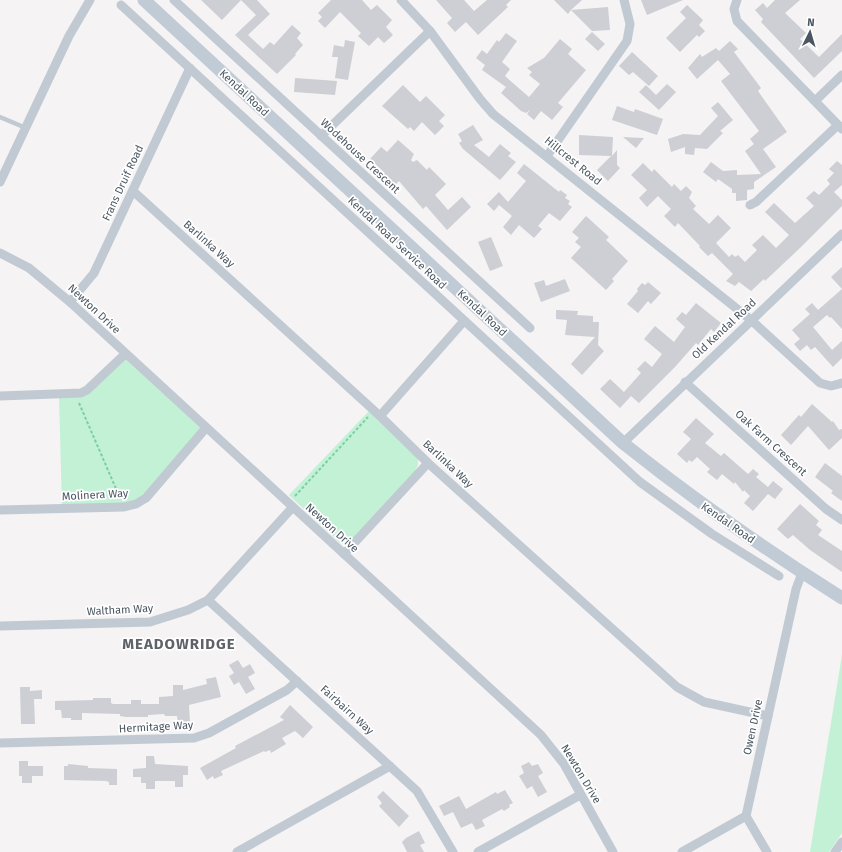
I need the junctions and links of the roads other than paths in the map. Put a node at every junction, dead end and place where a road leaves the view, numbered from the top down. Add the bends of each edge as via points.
1 (90, 0) edge
2 (144, 0) edge
3 (174, 0) edge
4 (401, 0) edge
5 (624, 0) edge
6 (737, 0) edge
7 (121, 5) dead end
8 (430, 31) junction
9 (190, 68) junction
10 (842, 75) edge
11 (815, 101) junction
12 (0, 117) edge
13 (840, 127) edge
14 (26, 128) junction
15 (321, 136) junction
16 (547, 156) junction
17 (0, 182) edge
18 (133, 191) junction
19 (750, 205) dead end
20 (842, 234) edge
21 (0, 253) edge
22 (70, 302) junction
23 (751, 320) junction
24 (464, 321) junction
25 (530, 328) dead end
26 (125, 354) junction
27 (685, 382) junction
28 (842, 383) edge
29 (0, 396) edge
30 (377, 413) junction
31 (205, 429) junction
32 (623, 443) junction
33 (428, 463) junction
34 (290, 506) junction
35 (0, 510) edge
36 (842, 520) edge
37 (344, 554) junction
38 (802, 573) junction
39 (779, 576) dead end
40 (842, 598) edge
41 (208, 600) junction
42 (0, 626) edge
43 (297, 681) junction
44 (768, 716) junction
45 (0, 743) edge
46 (390, 766) junction
47 (580, 795) junction
48 (746, 816) junction
49 (842, 842) edge
50 (237, 852) edge
51 (453, 852) edge
52 (478, 852) edge
53 (613, 852) edge
54 (682, 852) edge
55 (767, 852) edge
56 (835, 852) edge

1 - 14 street via 69,36
2 - 32 main road, Kendal Road
3 - 15 street, Wodehouse Crescent
4 - 8 street, Hillcrest Road
5 - 16 street via 630,24 627,41
6 - 11 street via 734,9 737,21
7 - 9 street, Kendal Road Service Road
8 - 15 street
8 - 16 street, Hillcrest Road via 488,109
9 - 18 street, Frans Druif Road
9 - 24 street, Kendal Road Service Road
10 - 11 street
11 - 13 street
12 - 14 lane
13 - 19 street
14 - 17 street
15 - 25 street, Wodehouse Crescent
16 - 23 street, Hillcrest Road
18 - 22 street, Frans Druif Road via 94,273
18 - 30 street, Barlinka Way
20 - 23 street, Old Kendal Road
21 - 22 street, Newton Drive via 29,268
22 - 26 street, Newton Drive
23 - 27 street, Old Kendal Road
23 - 28 street, Hillcrest Road via 820,383 831,386
24 - 30 street
24 - 39 street, Kendal Road Service Road via 646,486 712,534
26 - 29 street via 87,390 75,394
26 - 31 street, Newton Drive
27 - 32 street, Old Kendal Road
27 - 36 street, Oak Farm Crescent via 826,509
30 - 33 street, Barlinka Way
31 - 34 street, Newton Drive
31 - 35 street, Molinera Way via 146,498 136,504 124,507
32 - 38 main road, Kendal Road via 696,500
33 - 37 street
33 - 44 street, Barlinka Way via 677,687 704,702
34 - 37 street, Newton Drive
34 - 41 street, Waltham Way
37 - 47 street, Newton Drive via 541,735 564,764
38 - 40 main road, Kendal Road
38 - 44 street, Owen Drive via 796,589
41 - 42 street, Waltham Way via 188,610 150,622
41 - 43 street, Fairbairn Way
43 - 45 street, Hermitage Way via 287,690 209,733 194,738
43 - 46 street, Fairbairn Way
44 - 48 street, Owen Drive
46 - 50 street
46 - 51 street, Fairbairn Way via 417,791
47 - 52 street
47 - 53 street, Newton Drive
48 - 54 street
48 - 55 street
49 - 56 street

